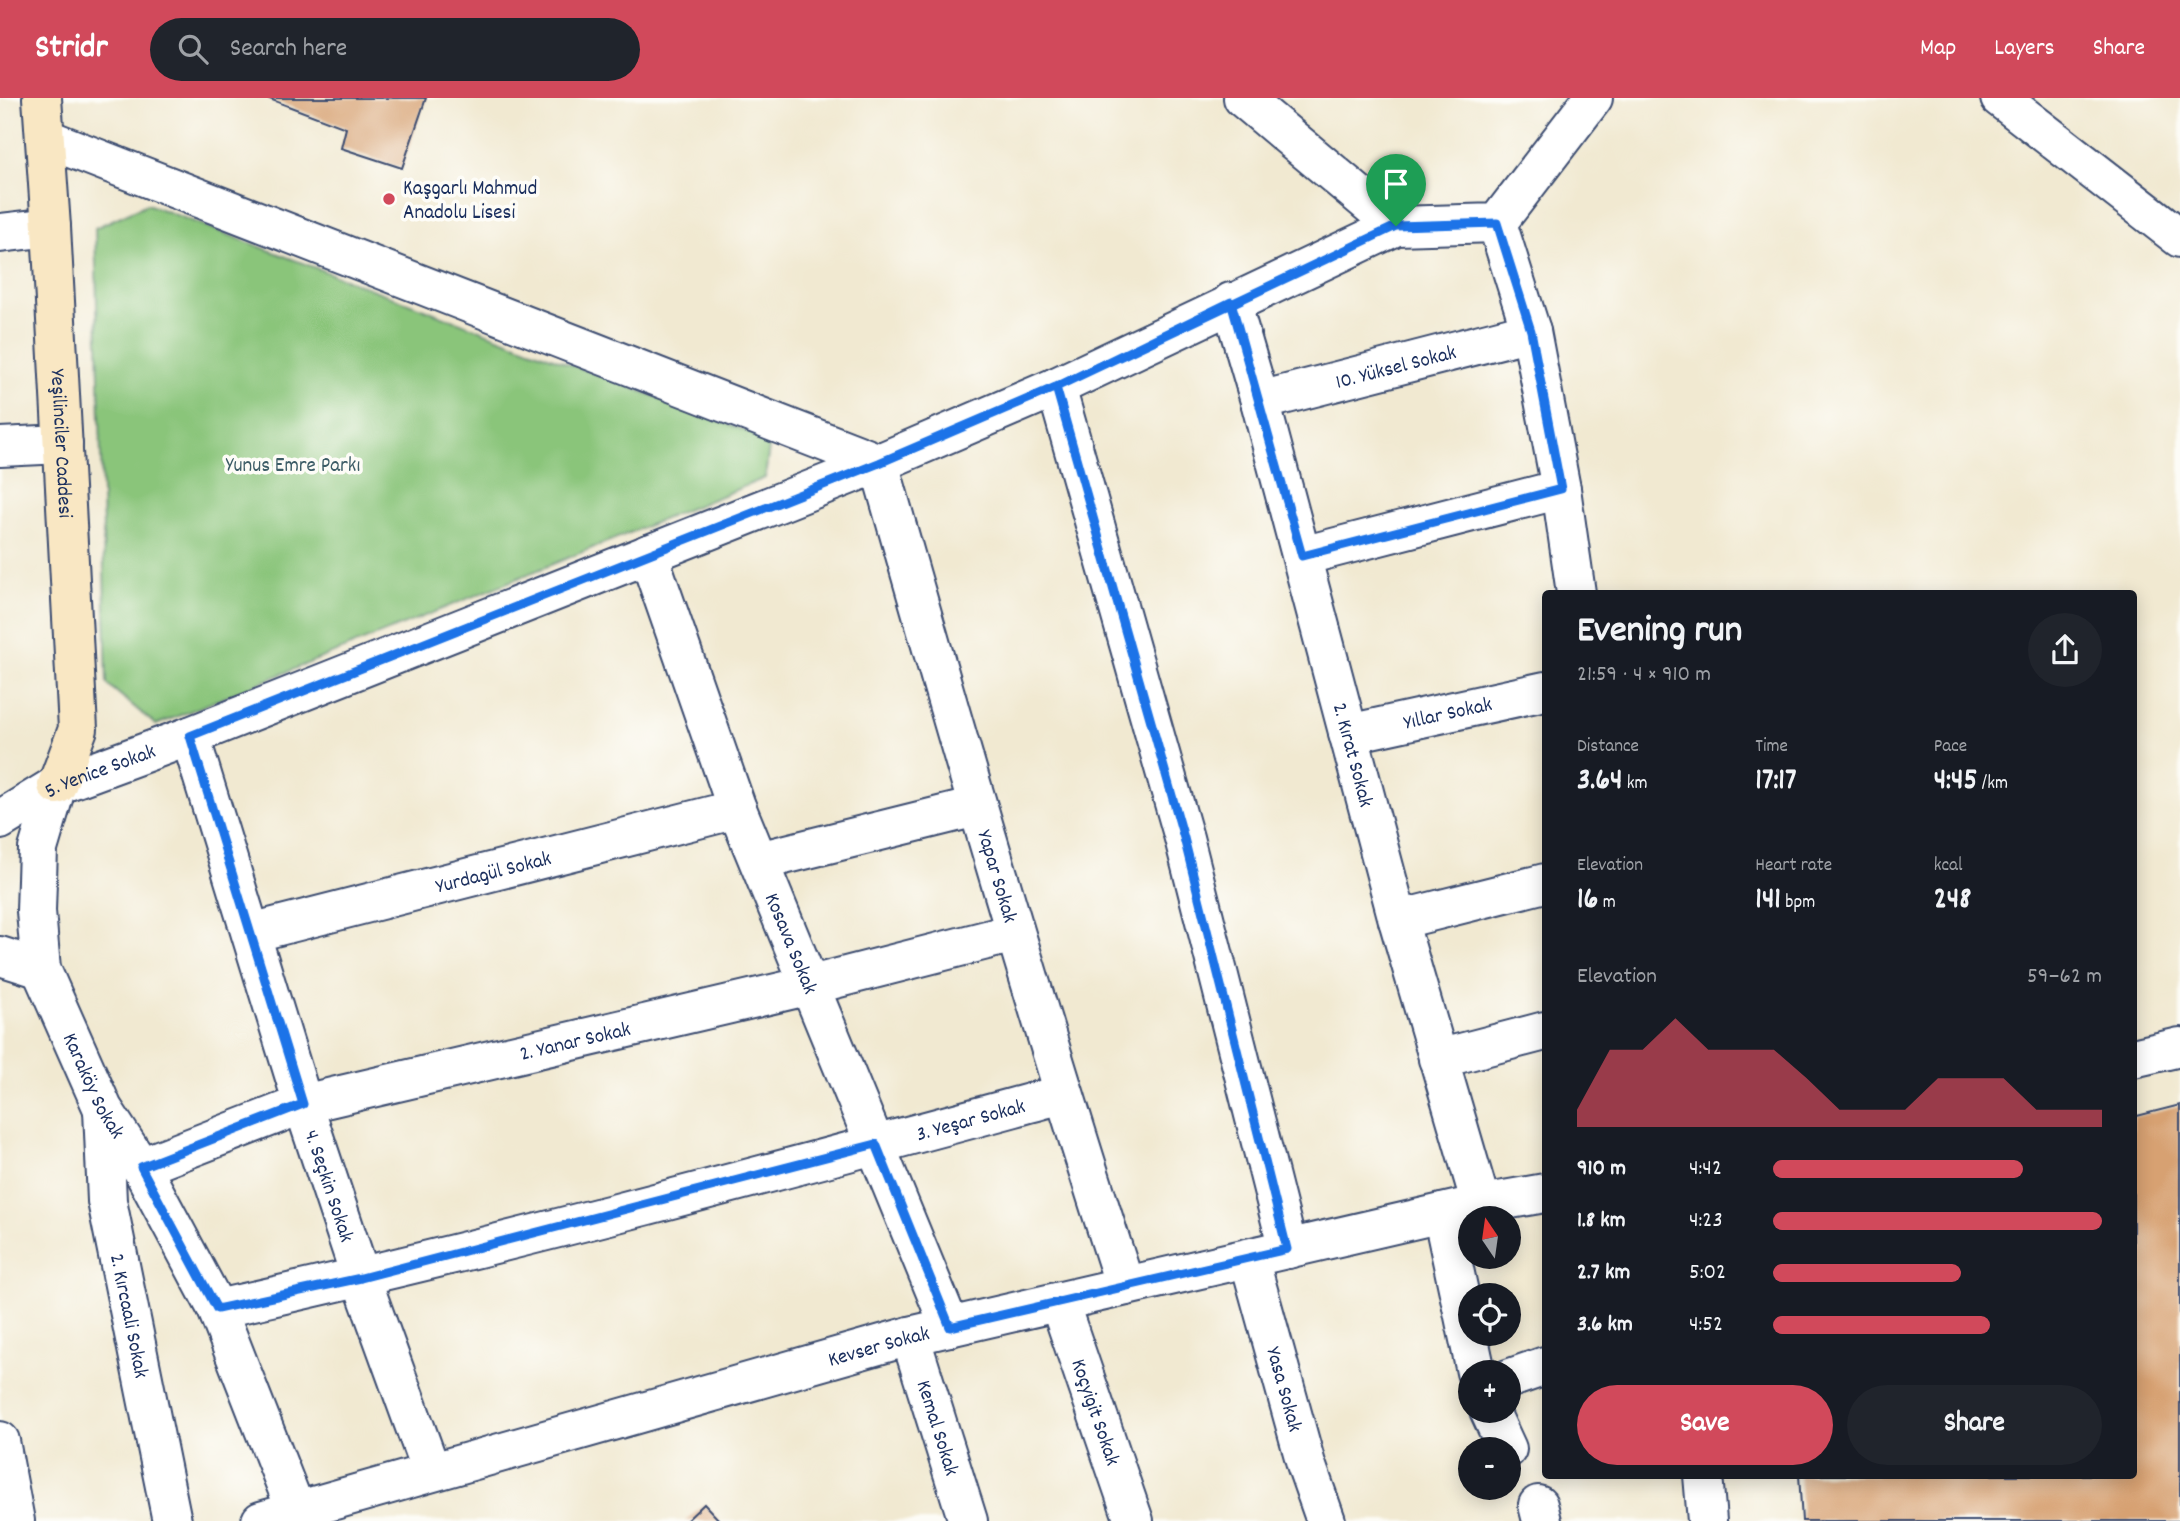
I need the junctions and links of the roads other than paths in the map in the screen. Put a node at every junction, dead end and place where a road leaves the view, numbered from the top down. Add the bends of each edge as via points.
1 (42, 98) edge
2 (1243, 98) edge
3 (1593, 98) edge
4 (2000, 98) edge
5 (45, 138) junction
6 (1497, 223) junction
7 (51, 226) junction
8 (1396, 226) junction
9 (0, 233) edge
10 (2180, 238) edge
11 (1231, 302) junction
12 (1531, 331) junction
13 (1056, 387) junction
14 (1260, 401) junction
15 (63, 444) junction
16 (0, 447) edge
17 (879, 463) junction
18 (1561, 489) junction
19 (648, 554) junction
20 (1302, 556) junction
21 (1576, 590) edge
22 (1542, 692) edge
23 (1348, 734) junction
24 (190, 736) junction
25 (57, 785) junction
26 (976, 807) junction
27 (737, 809) junction
28 (0, 820) edge
29 (759, 861) junction
30 (1542, 884) edge
31 (1398, 920) junction
32 (251, 933) junction
33 (1014, 933) junction
34 (0, 956) edge
35 (41, 969) junction
36 (0, 978) edge
37 (811, 985) junction
38 (1542, 1032) edge
39 (2180, 1047) edge
40 (2137, 1057) edge
41 (1438, 1059) junction
42 (1063, 1094) junction
43 (303, 1104) junction
44 (103, 1109) junction
45 (876, 1144) junction
46 (141, 1167) junction
47 (1542, 1194) edge
48 (1481, 1204) junction
49 (1442, 1213) junction
50 (1287, 1249) junction
51 (1249, 1258) junction
52 (361, 1278) junction
53 (1125, 1286) junction
54 (1059, 1301) junction
55 (217, 1309) junction
56 (950, 1327) junction
57 (910, 1336) junction
58 (1473, 1360) edge
59 (1542, 1367) edge
60 (1521, 1374) edge
61 (0, 1441) edge
62 (431, 1471) junction
63 (1703, 1479) edge
64 (285, 1518) edge
65 (15, 1521) edge
66 (172, 1521) edge
67 (968, 1521) edge
68 (1134, 1521) edge
69 (1326, 1521) edge
70 (1707, 1521) edge

1 - 5 main road, Yeşilinciler Caddesi
2 - 8 street
3 - 6 street
4 - 10 street
5 - 7 main road, Yeşilinciler Caddesi
5 - 17 street
6 - 8 street, 5. Yenice Sokak
6 - 12 street
7 - 9 street
7 - 15 main road, Yeşilinciler Caddesi
8 - 11 street, 5. Yenice Sokak
11 - 13 street, 5. Yenice Sokak
11 - 14 street, 2. Kırat Sokak
12 - 14 street, 10. Yüksel Sokak
12 - 18 street
13 - 17 street, 5. Yenice Sokak
13 - 50 street via 1184,838
14 - 20 street, 2. Kırat Sokak
15 - 16 street
15 - 25 main road, Yeşilinciler Caddesi via 78,729
17 - 19 street, 5. Yenice Sokak
17 - 26 street, Yapar Sokak
18 - 20 street
18 - 21 street
19 - 24 street, 5. Yenice Sokak
19 - 27 street, Kosava Sokak
20 - 23 street, 2. Kırat Sokak
22 - 23 street, Yıllar Sokak
23 - 31 street, 2. Kırat Sokak
24 - 25 street, 5. Yenice Sokak
24 - 32 street, 4. Seçkin Sokak
25 - 28 street, 5. Yenice Sokak
25 - 35 street, Karaköy Sokak via 38,849 36,911
26 - 29 street
26 - 33 street, Yapar Sokak
27 - 29 street, Kosava Sokak
27 - 32 street, Yurdagül Sokak
29 - 37 street, Kosava Sokak
30 - 31 street
31 - 41 street, 2. Kırat Sokak
32 - 43 street, 4. Seçkin Sokak
33 - 37 street, 2. Yanar Sokak
33 - 42 street, Yapar Sokak
34 - 35 street
35 - 36 street
35 - 44 street, Karaköy Sokak
37 - 43 street, 2. Yanar Sokak
37 - 45 street, Kosava Sokak
38 - 41 street
39 - 40 street
41 - 48 street, 2. Kırat Sokak
42 - 45 street, 3. Yeşar Sokak
42 - 53 street, Yapar Sokak
43 - 46 street, 2. Yanar Sokak
43 - 52 street, 4. Seçkin Sokak
44 - 46 street, Karaköy Sokak
44 - 66 street, 2. Kırcaali Sokak via 107,1201
45 - 52 street, 3. Yeşar Sokak
45 - 56 street, Kosava Sokak
46 - 55 street, Karaköy Sokak
47 - 48 street, Kevser Sokak
48 - 49 street, Kevser Sokak
49 - 50 street, Kevser Sokak
49 - 58 street
50 - 51 street, Kevser Sokak
51 - 53 street, Kevser Sokak
51 - 69 street, Yasa Sokak
52 - 55 street, 3. Yeşar Sokak
52 - 62 street, 4. Seçkin Sokak
53 - 54 street, Kevser Sokak
54 - 56 street, Kevser Sokak
54 - 68 street, Koçyigit Sokak
55 - 64 street, Karaköy Sokak
56 - 57 street, Kevser Sokak
57 - 62 street, Kevser Sokak
57 - 67 street, Kemal Sokak
59 - 60 street
61 - 65 street
62 - 64 street, Kevser Sokak
63 - 70 street

